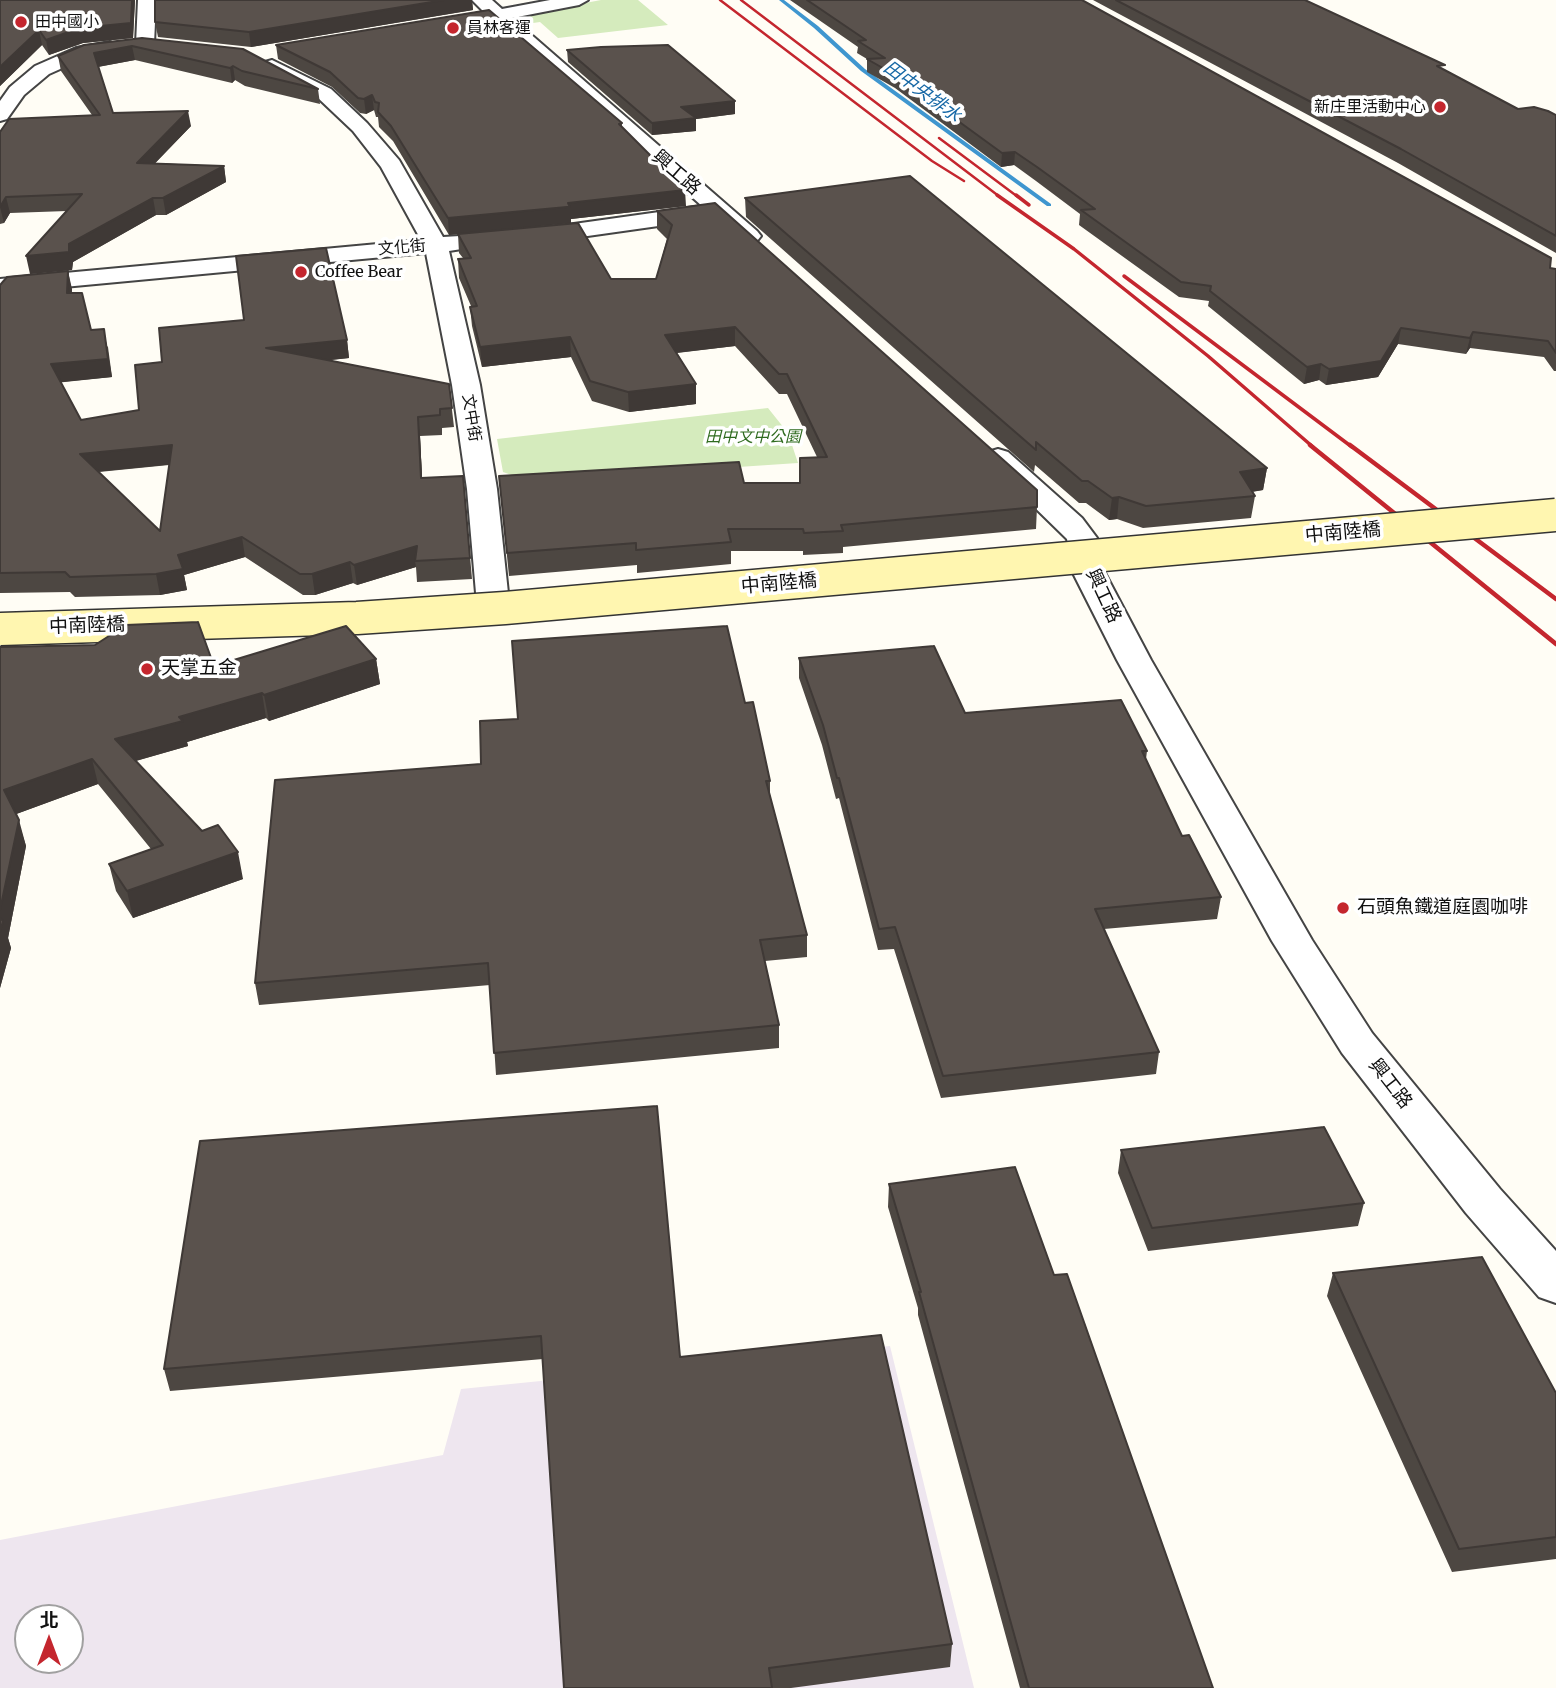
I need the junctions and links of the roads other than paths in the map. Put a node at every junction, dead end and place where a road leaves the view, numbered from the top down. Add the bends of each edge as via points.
1 (147, 0) edge
2 (481, 0) edge
3 (579, 0) edge
4 (500, 15) junction
5 (461, 21) edge
6 (145, 44) junction
7 (167, 46) edge
8 (288, 50) edge
9 (0, 115) edge
10 (719, 211) junction
11 (502, 239) edge
12 (476, 242) edge
13 (436, 245) junction
14 (770, 254) edge
15 (0, 286) edge
16 (976, 439) edge
17 (1556, 515) edge
18 (492, 593) dead end
19 (0, 629) edge
20 (1556, 1284) edge

1 - 6 street
2 - 4 street, 興工路
3 - 4 street
4 - 5 street
4 - 10 street, 興工路
6 - 7 street
6 - 9 street via 83,52 56,62 22,86
8 - 13 street, 文中街 via 251,57 324,93 359,127 391,165
10 - 11 street
10 - 14 street, 興工路
12 - 13 street, 文化街
13 - 15 street, 文化街
13 - 18 street, 文中街 via 468,398
16 - 20 street, 興工路 via 1082,538 1090,573 1134,660 1292,941 1357,1043
17 - 19 main road, 中南陸橋, bridge via 505,608 357,618

